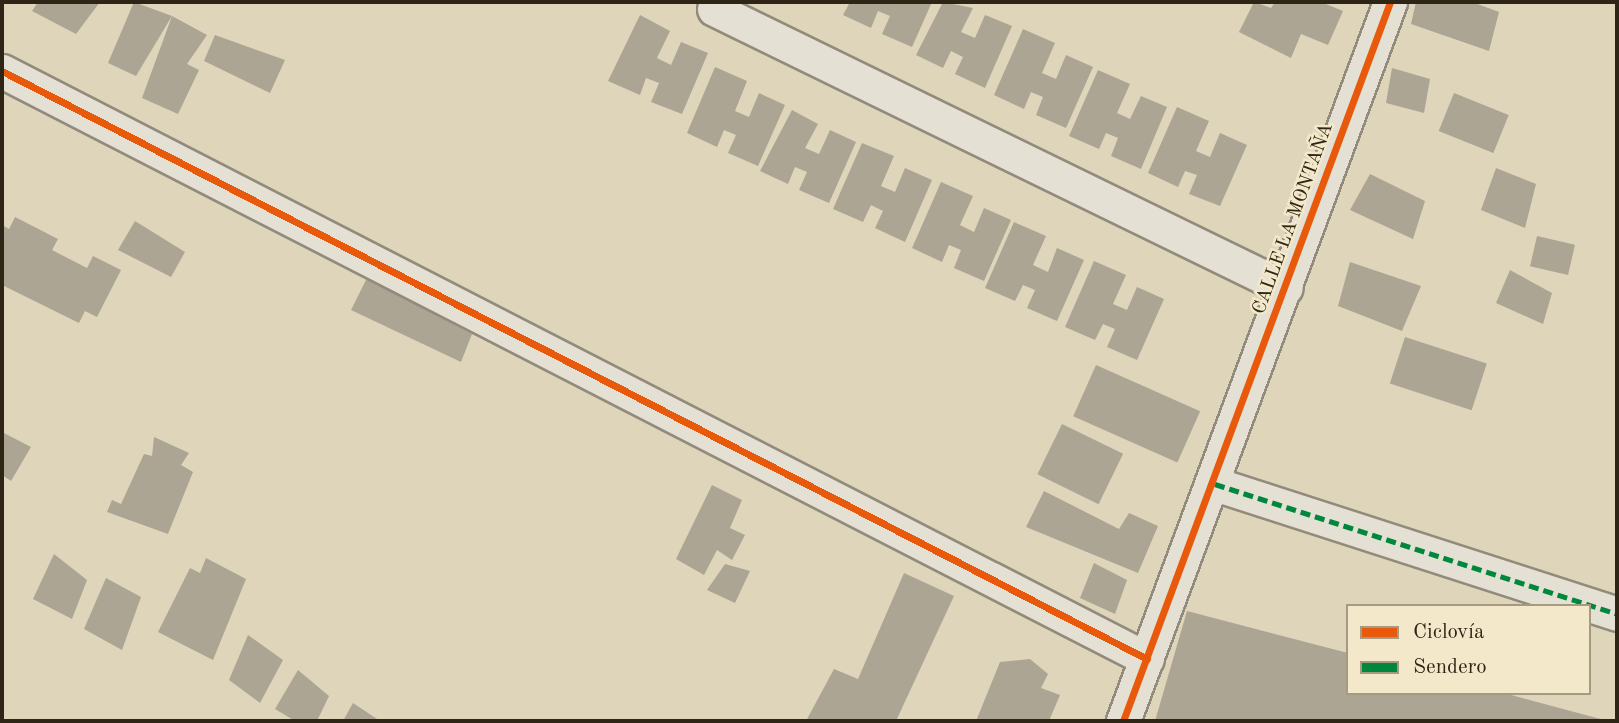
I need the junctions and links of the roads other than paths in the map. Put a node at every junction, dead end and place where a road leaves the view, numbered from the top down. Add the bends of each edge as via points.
1 (1390, 2) edge
2 (714, 9) dead end
3 (2, 71) edge
4 (1286, 288) junction
5 (1215, 484) junction
6 (1586, 604) edge
7 (1591, 606) edge
8 (1617, 614) edge
9 (1147, 659) junction
10 (1123, 721) edge

1 - 4 street, CALLE LA MONTAÑA
2 - 4 street
3 - 9 street
4 - 5 street, CALLE LA MONTAÑA
5 - 6 street
5 - 9 street, CALLE LA MONTAÑA
7 - 8 street
9 - 10 street, CALLE LA MONTAÑA

